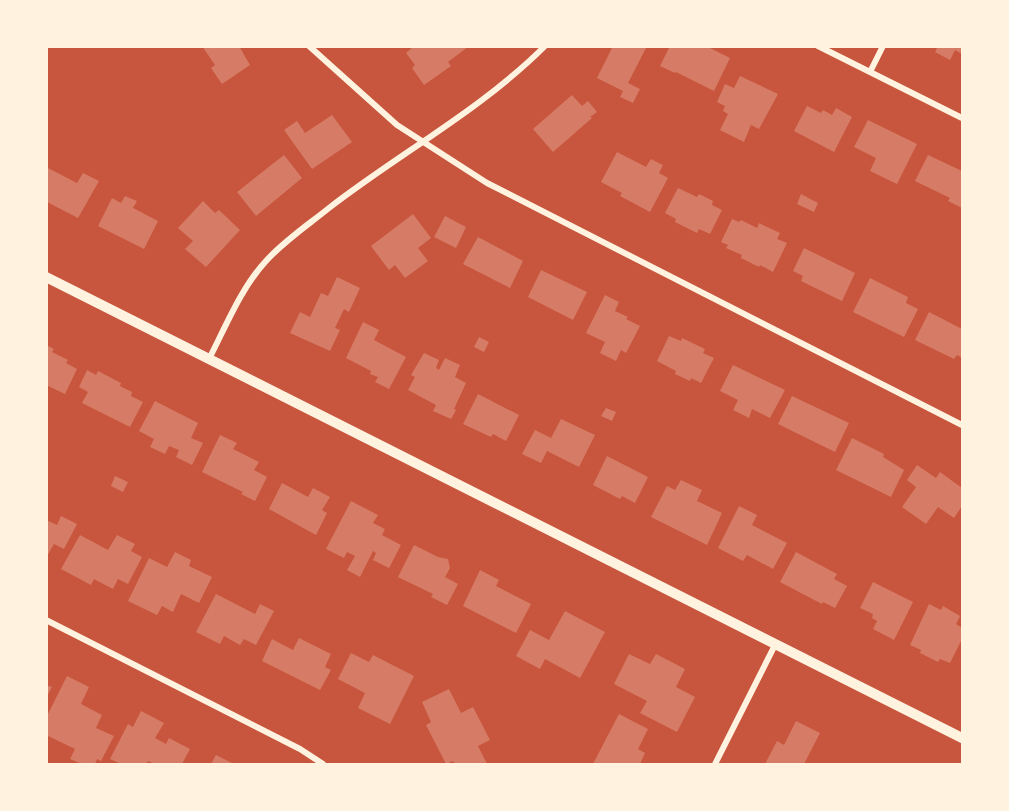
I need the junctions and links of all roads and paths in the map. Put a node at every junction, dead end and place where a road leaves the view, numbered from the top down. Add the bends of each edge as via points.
1 (309, 46) edge
2 (544, 46) edge
3 (818, 46) edge
4 (883, 46) edge
5 (870, 72) junction
6 (963, 118) edge
7 (423, 143) junction
8 (46, 277) edge
9 (209, 359) junction
10 (963, 425) edge
11 (46, 620) edge
12 (775, 645) junction
13 (963, 738) edge
14 (323, 765) edge
15 (714, 765) edge

1 - 7 street via 388,118
2 - 7 street via 519,70
3 - 5 street
4 - 5 street
5 - 6 street
7 - 9 street via 365,180 279,247 250,283
7 - 10 street via 552,218
8 - 9 street
9 - 12 street
11 - 14 street via 300,749
12 - 13 street
12 - 15 street

